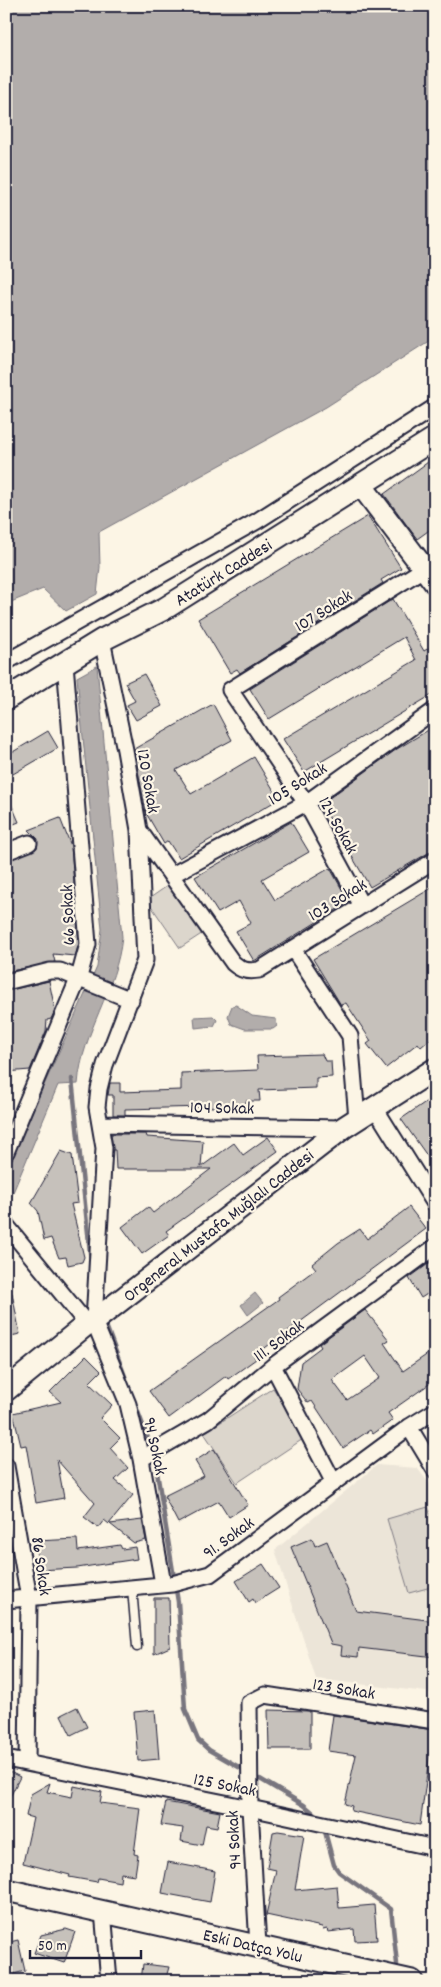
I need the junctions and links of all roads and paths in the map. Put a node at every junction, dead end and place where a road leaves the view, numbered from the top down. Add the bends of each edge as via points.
1 (435, 407) edge
2 (435, 438) edge
3 (361, 485) junction
4 (432, 570) edge
5 (102, 640) junction
6 (6, 662) edge
7 (65, 663) junction
8 (230, 690) joint
9 (6, 699) edge
10 (435, 710) edge
11 (306, 804) junction
12 (139, 830) junction
13 (29, 843) dead end
14 (6, 852) edge
15 (435, 860) edge
16 (172, 875) junction
17 (362, 906) junction
18 (293, 949) junction
19 (258, 970) joint
20 (82, 979) junction
21 (6, 982) edge
22 (131, 1000) junction
23 (435, 1069) edge
24 (376, 1108) junction
25 (101, 1124) junction
26 (350, 1124) junction
27 (6, 1152) edge
28 (435, 1204) edge
29 (8, 1231) edge
30 (435, 1247) edge
31 (91, 1322) junction
32 (273, 1366) junction
33 (6, 1390) edge
34 (435, 1411) edge
35 (409, 1427) junction
36 (147, 1455) junction
37 (6, 1466) edge
38 (435, 1470) edge
39 (334, 1482) junction
40 (174, 1583) junction
41 (132, 1588) junction
42 (29, 1598) junction
43 (6, 1600) edge
44 (137, 1647) dead end
45 (249, 1703) joint
46 (435, 1721) edge
47 (6, 1759) edge
48 (27, 1763) junction
49 (250, 1808) junction
50 (435, 1848) edge
51 (6, 1890) edge
52 (103, 1911) junction
53 (258, 1946) junction
54 (386, 1978) edge
55 (109, 1981) edge
56 (412, 1981) edge

1 - 6 street via 257,521
2 - 3 street, Atatürk Caddesi
3 - 4 street
3 - 5 street, Atatürk Caddesi via 164,609
4 - 8 street, 107 Sokak
5 - 7 street, Atatürk Caddesi
5 - 12 street, 120 Sokak
7 - 9 street, Atatürk Caddesi
7 - 20 street, 66 Sokak via 89,930
8 - 11 street, 124 Sokak
10 - 11 street, 105 Sokak
11 - 16 street, 105 Sokak
11 - 17 street, 124 Sokak
12 - 16 street, 120 Sokak
12 - 22 street via 145,960
13 - 14 street
15 - 17 street, 103 Sokak
16 - 19 street, 120 Sokak via 233,963 249,972
17 - 18 street, 103 Sokak
18 - 19 street, 103 Sokak
18 - 26 street via 350,1036
20 - 21 street via 60,971
20 - 22 street
20 - 27 street, 66 Sokak
22 - 25 street via 99,1089 97,1107
23 - 24 street, Orgeneral Mustafa Muğlalı Caddesi
24 - 26 street, Orgeneral Mustafa Muğlalı Caddesi
24 - 28 street
25 - 26 street, 104 Sokak
25 - 31 street via 104,1148
26 - 31 street, Orgeneral Mustafa Muğlalı Caddesi
29 - 31 street
30 - 32 street, 111. Sokak
31 - 33 street, Orgeneral Mustafa Muğlalı Caddesi
31 - 36 street, 94 Sokak
32 - 36 street, 111. Sokak via 208,1420
32 - 39 street
34 - 35 street, 91. Sokak
35 - 38 street
35 - 39 street, 91. Sokak
36 - 40 street, 94 Sokak
37 - 42 street, 86 Sokak
39 - 40 street, 91. Sokak via 210,1574
40 - 41 street, 91. Sokak
41 - 42 street, 91. Sokak
41 - 44 lane
42 - 43 street, 91. Sokak
42 - 48 street, 86 Sokak
45 - 46 street, 123 Sokak via 264,1695
45 - 49 street, 94 Sokak
47 - 48 street, 125 Sokak
48 - 49 street, 125 Sokak
49 - 50 street, 125 Sokak
49 - 53 street, 94 Sokak
51 - 52 street, Eski Datça Yolu
52 - 53 street, Eski Datça Yolu
52 - 55 street
53 - 54 street, Eski Datça Yolu
54 - 56 street, Eski Datça Yolu

